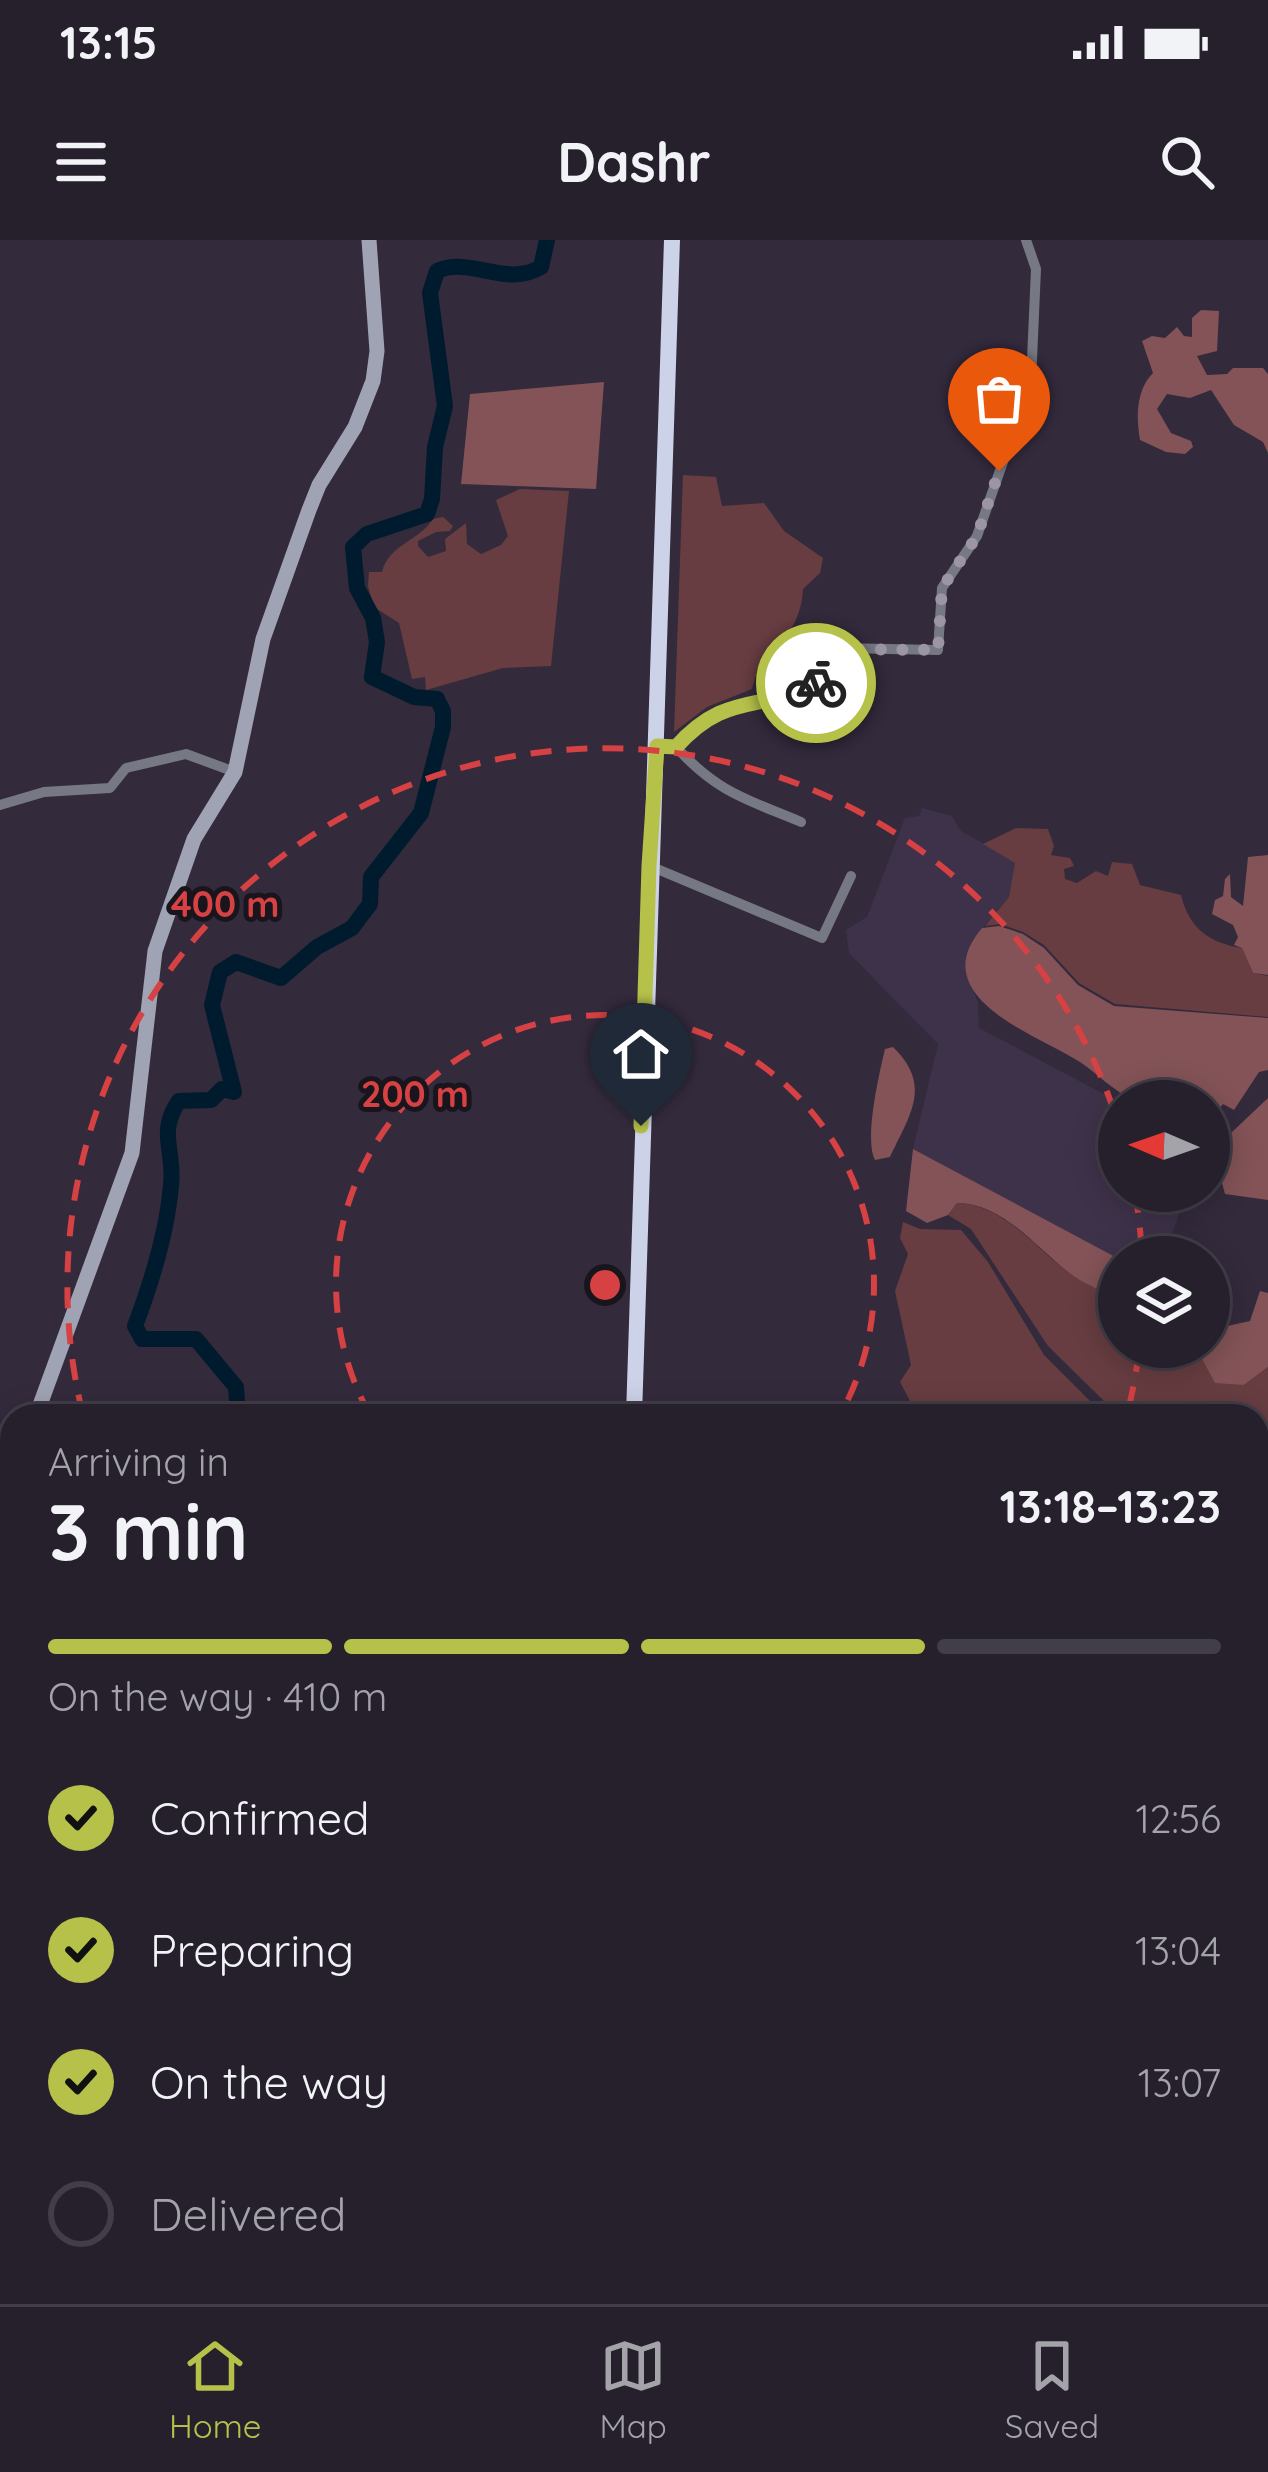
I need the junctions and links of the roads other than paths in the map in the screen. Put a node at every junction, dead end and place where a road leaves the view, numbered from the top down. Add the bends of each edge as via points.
1 (369, 240) edge
2 (672, 240) edge
3 (1026, 240) edge
4 (667, 747) junction
5 (235, 772) junction
6 (0, 805) edge
7 (801, 822) dead end
8 (649, 866) junction
9 (851, 877) dead end
10 (40, 1404) edge
11 (634, 1404) edge

1 - 5 main road via 373,381 319,484 262,639
2 - 4 highway
3 - 4 street via 1036,269 1031,382 977,536 942,588 938,650 839,649 831,675 796,693 718,712
4 - 7 street via 726,792
4 - 8 highway
5 - 6 street via 186,754 126,768 110,788 44,792
5 - 10 main road via 194,839 155,951 132,1153
8 - 9 street via 821,938
8 - 11 highway

